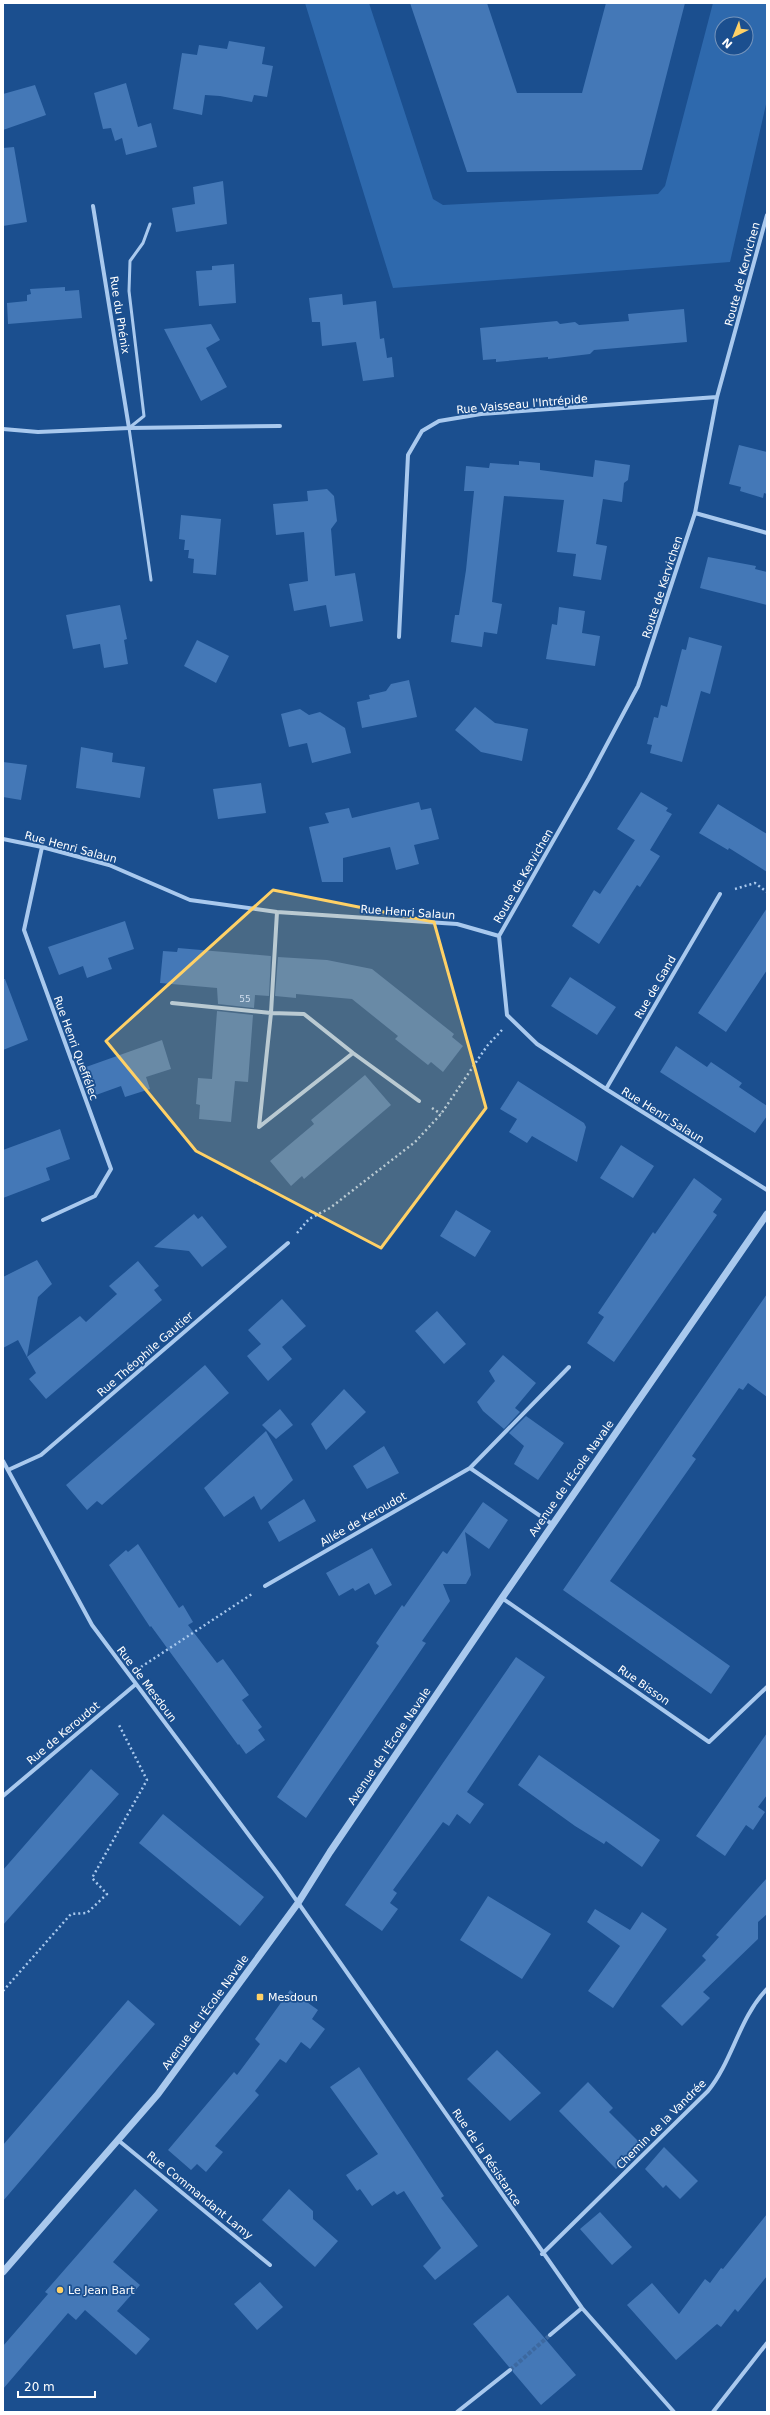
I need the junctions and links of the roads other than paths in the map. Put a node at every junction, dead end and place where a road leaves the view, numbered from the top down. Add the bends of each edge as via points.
1 (93, 206) dead end
2 (767, 215) edge
3 (150, 224) dead end
4 (716, 397) junction
5 (280, 426) dead end
6 (129, 428) junction
7 (3, 429) edge
8 (695, 513) junction
9 (767, 533) edge
10 (151, 580) dead end
11 (399, 637) dead end
12 (3, 839) edge
13 (42, 847) junction
14 (720, 894) road end
15 (277, 912) junction
16 (499, 936) junction
17 (172, 1003) dead end
18 (271, 1013) junction
19 (353, 1053) junction
20 (606, 1089) junction
21 (419, 1101) dead end
22 (767, 1190) edge
23 (767, 1214) edge
24 (43, 1220) dead end
25 (288, 1243) road end
26 (568, 1367) dead end
27 (3, 1461) edge
28 (470, 1468) junction
29 (8, 1470) junction
30 (552, 1524) junction
31 (265, 1586) road end
32 (502, 1598) junction
33 (136, 1684) junction
34 (767, 1687) edge
35 (3, 1796) edge
36 (298, 1903) junction
37 (767, 1989) edge
38 (118, 2140) junction
39 (542, 2254) junction
40 (270, 2265) dead end
41 (3, 2272) edge
42 (582, 2308) junction
43 (550, 2335) tunnel mouth
44 (767, 2343) edge
45 (510, 2370) tunnel mouth
46 (457, 2412) edge
47 (674, 2412) edge
48 (714, 2412) edge

1 - 6 street, Rue du Phénix
2 - 4 street, Route de Kervichen
3 - 6 lane via 143,243 130,261 129,291 144,416
4 - 8 street, Route de Kervichen
4 - 11 street, Rue Vaisseau l'Intrépide via 481,414 439,421 422,431 408,455
5 - 6 street
6 - 7 street via 38,432
6 - 10 lane, Rue du Phénix
8 - 9 street
8 - 16 street, Route de Kervichen via 638,686
12 - 13 street, Rue Henri Salaun
13 - 15 street, Rue Henri Salaun via 109,865 190,900
13 - 24 street, Rue Henri Queffélec via 24,930 111,1169 95,1196
14 - 20 street, Rue de Gand
15 - 16 street, Rue Henri Salaun via 457,924
15 - 18 street
16 - 20 street, Rue Henri Salaun via 507,1015 537,1044
17 - 18 street
18 - 19 street via 304,1014
18 - 19 street via 259,1127
19 - 21 street
20 - 22 street, Rue Henri Salaun
23 - 30 street, Avenue de l'École Navale
25 - 29 street, Rue Théophile Gautier via 41,1455
26 - 28 street, Allée de Keroudot
27 - 29 street, Rue de Mesdoun
28 - 30 street
28 - 31 street, Allée de Keroudot
29 - 33 street, Rue de Mesdoun via 92,1625
30 - 32 street, Avenue de l'École Navale
32 - 34 street, Rue Bisson via 709,1742
32 - 36 street, Avenue de l'École Navale
33 - 35 street, Rue de Keroudot
33 - 36 street, Rue de Mesdoun
36 - 38 street, Avenue de l'École Navale via 158,2094
36 - 39 street, Rue de la Résistance
37 - 39 street, Chemin de la Vandrée via 748,2013 718,2078 708,2091
38 - 40 street, Rue Commandant Lamy
38 - 41 street, Avenue de l'École Navale
39 - 42 street, Rue de la Résistance
42 - 43 street
42 - 47 street, Rue de la Résistance
44 - 48 street
45 - 46 street

